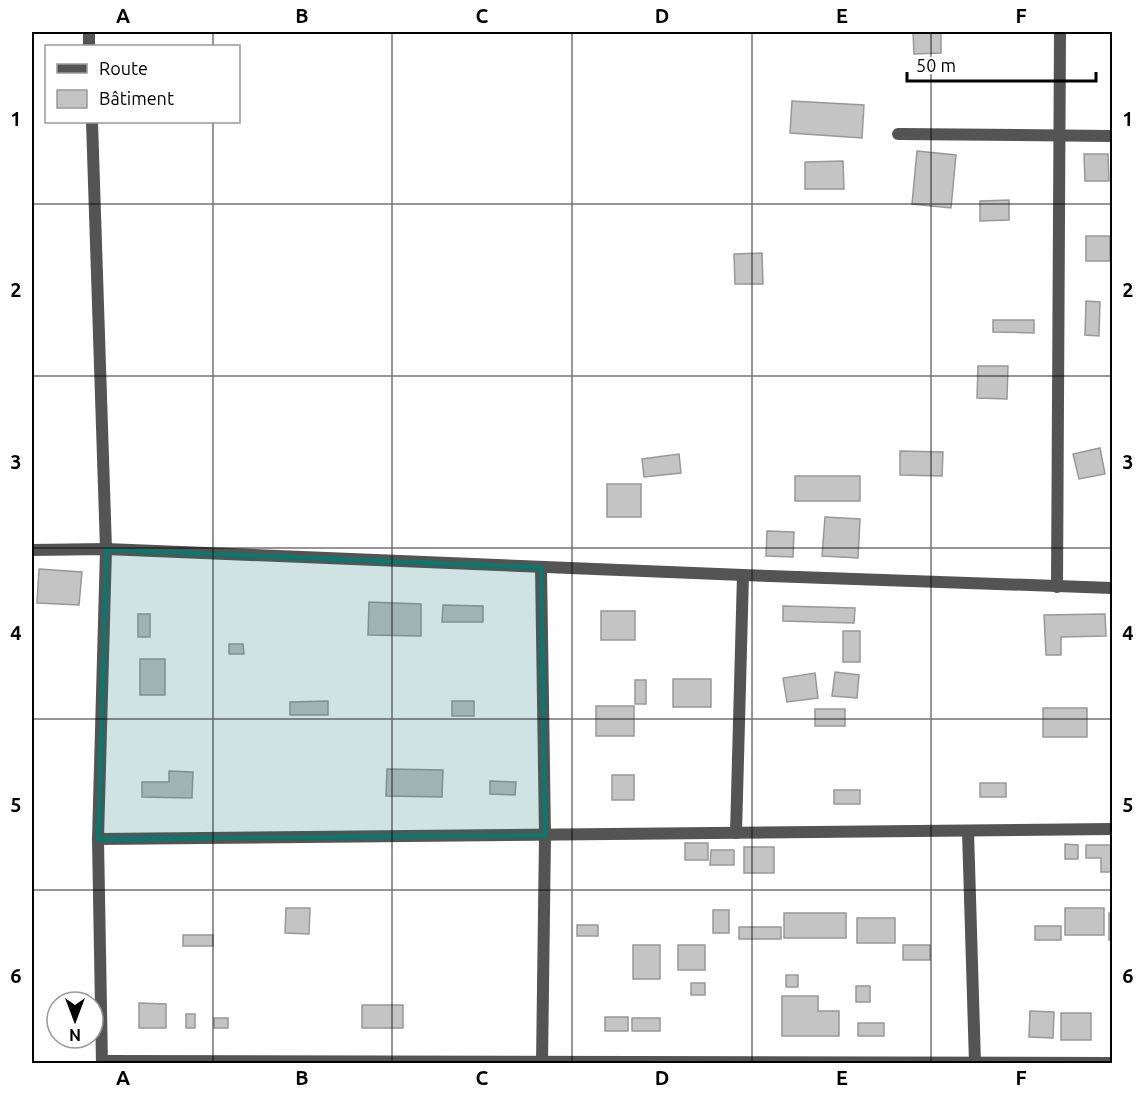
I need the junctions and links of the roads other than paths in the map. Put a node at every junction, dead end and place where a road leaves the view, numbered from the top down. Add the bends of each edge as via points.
1 (1060, 32) edge
2 (92, 123) edge
3 (898, 134) dead end
4 (1059, 136) junction
5 (1113, 136) edge
6 (106, 549) junction
7 (32, 550) edge
8 (541, 567) junction
9 (743, 575) junction
10 (1057, 587) junction
11 (1113, 588) edge
12 (1113, 829) edge
13 (968, 831) junction
14 (736, 833) junction
15 (545, 835) junction
16 (98, 839) junction
17 (102, 1062) edge
18 (542, 1063) edge
19 (975, 1063) edge
20 (1113, 1063) edge

1 - 4 street
2 - 6 street
3 - 4 street
4 - 5 street
4 - 10 street
6 - 7 street
6 - 8 street
6 - 16 street
8 - 9 street
8 - 15 street
9 - 10 street
9 - 14 street
10 - 11 street
12 - 13 street
13 - 14 street
13 - 19 street
14 - 15 street
15 - 16 street
15 - 18 street
16 - 17 street
17 - 18 street
18 - 19 street
19 - 20 street

